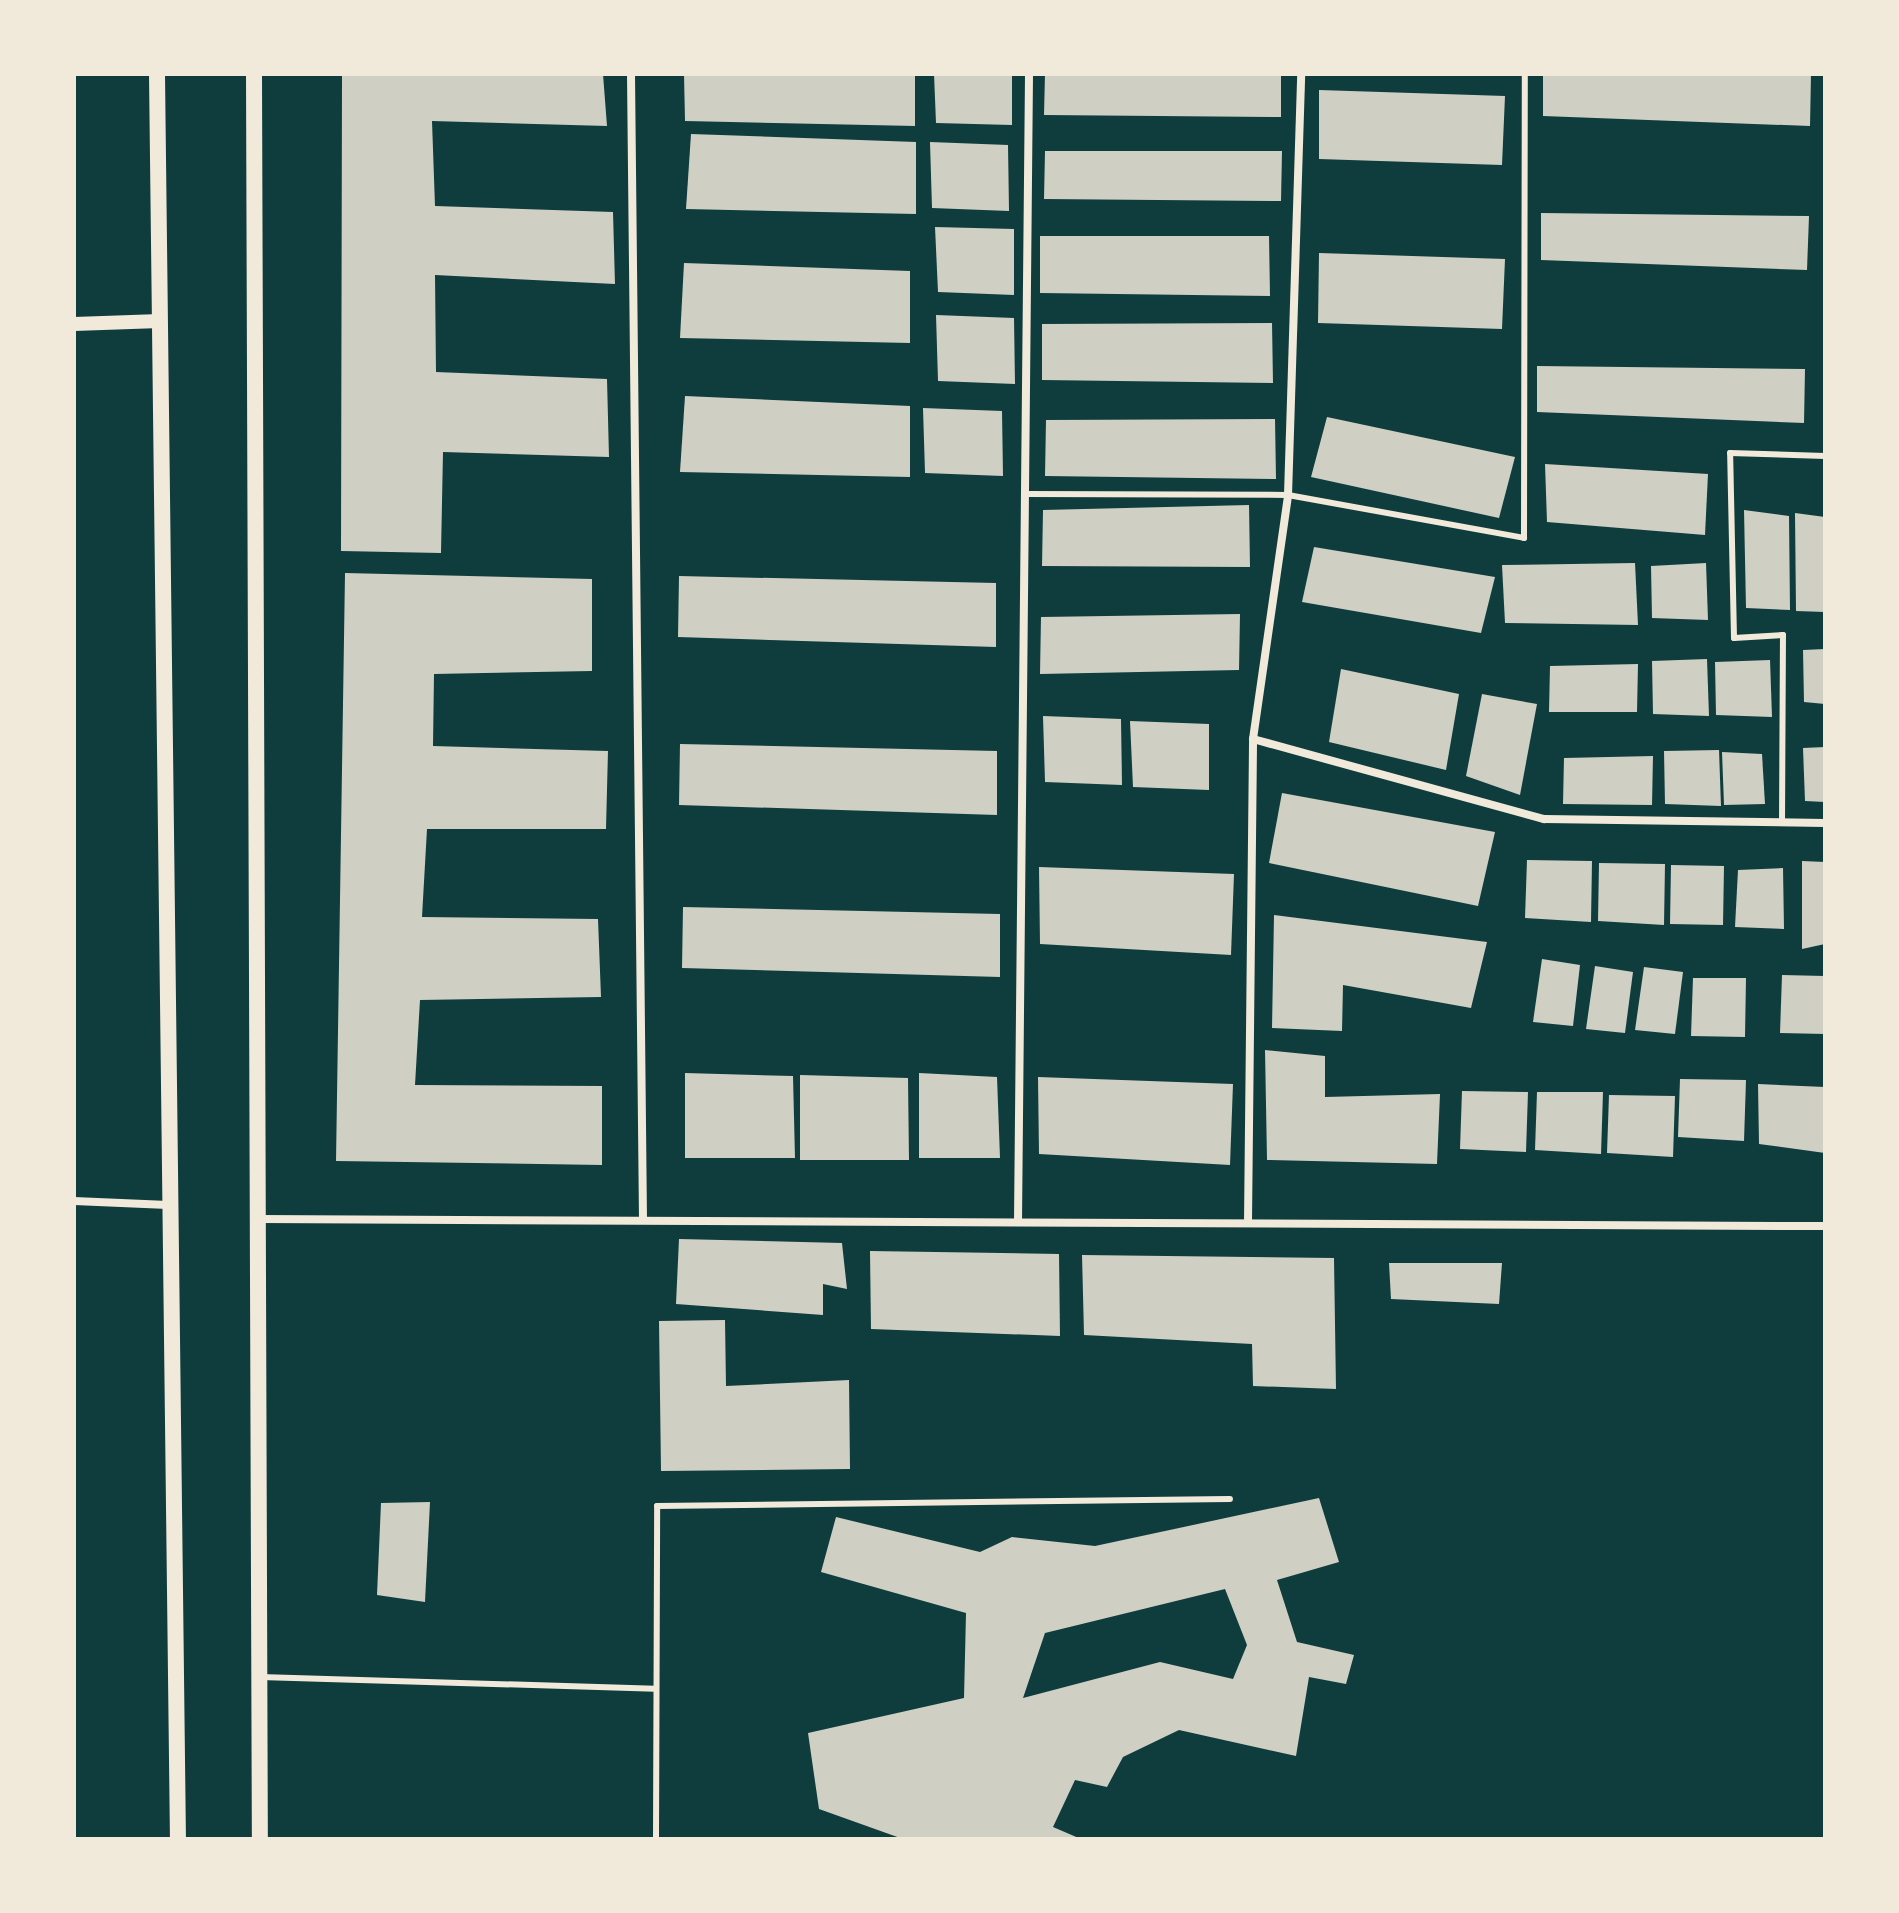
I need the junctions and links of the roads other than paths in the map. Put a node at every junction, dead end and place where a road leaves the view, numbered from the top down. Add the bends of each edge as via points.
1 (157, 74) edge
2 (254, 74) edge
3 (631, 74) edge
4 (1029, 74) edge
5 (1301, 74) edge
6 (1525, 74) edge
7 (160, 321) junction
8 (74, 324) edge
9 (1825, 456) edge
10 (1025, 494) junction
11 (1288, 495) junction
12 (1253, 739) junction
13 (1782, 822) junction
14 (1825, 823) edge
15 (74, 1201) edge
16 (168, 1205) junction
17 (643, 1218) junction
18 (257, 1219) junction
19 (1018, 1221) junction
20 (1248, 1222) junction
21 (1825, 1226) edge
22 (1230, 1499) dead end
23 (260, 1677) junction
24 (655, 1689) junction
25 (178, 1839) edge
26 (260, 1839) edge
27 (656, 1839) edge

1 - 7 main road
2 - 18 main road
3 - 17 street
4 - 10 street
5 - 11 street
6 - 11 lane via 1524,538
7 - 8 street
7 - 16 main road
9 - 13 lane via 1730,453 1734,638 1783,635
10 - 11 lane
10 - 19 street
11 - 12 street
12 - 13 street via 1544,819
12 - 20 street
13 - 14 street
15 - 16 street
16 - 25 main road
17 - 18 street
17 - 19 street
18 - 23 main road
19 - 20 street
20 - 21 street
22 - 24 lane via 657,1506
23 - 24 lane
23 - 26 main road
24 - 27 lane

